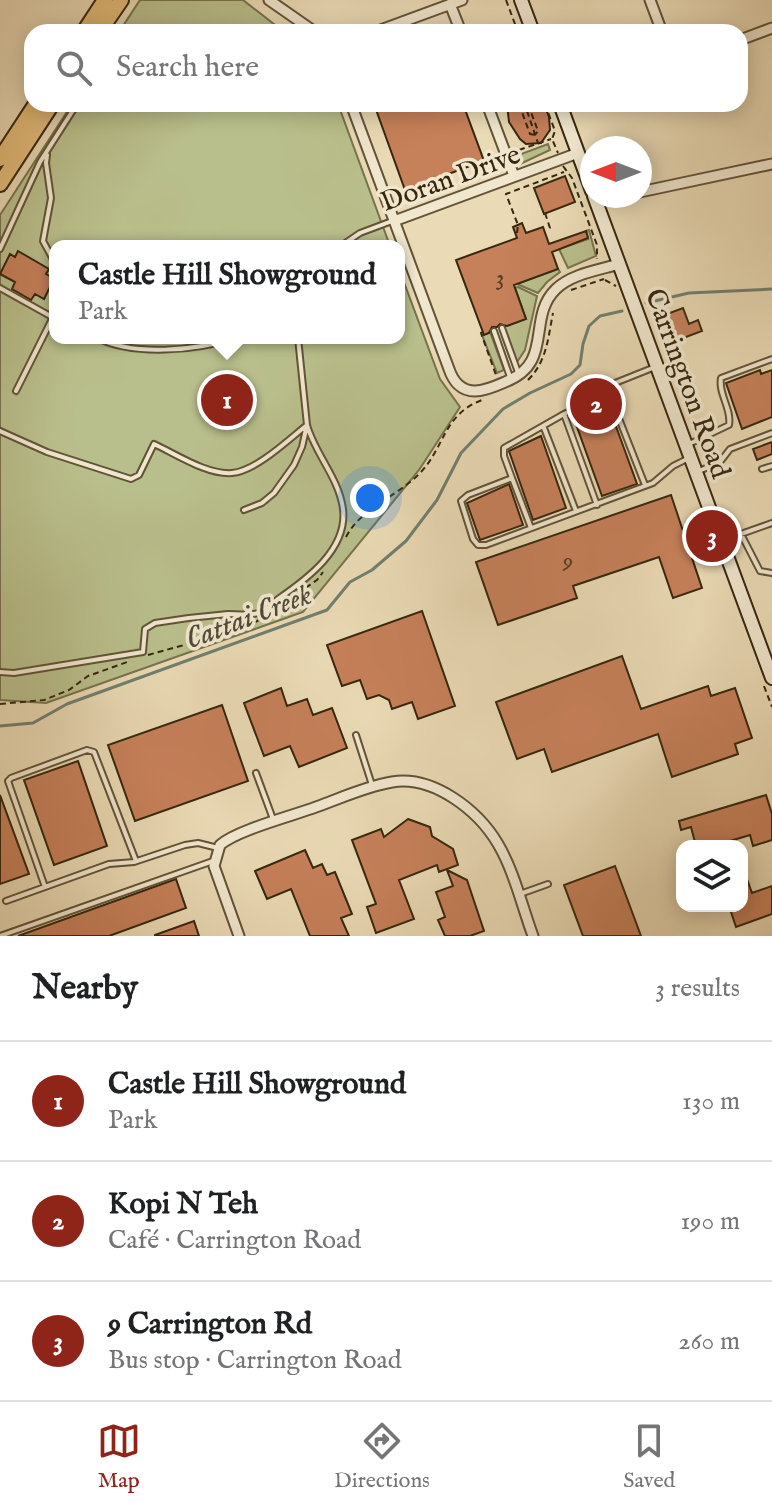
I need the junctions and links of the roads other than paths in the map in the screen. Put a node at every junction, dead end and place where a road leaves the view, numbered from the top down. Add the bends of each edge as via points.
1 (105, 0) edge
2 (121, 0) edge
3 (269, 0) edge
4 (462, 0) edge
5 (521, 0) edge
6 (650, 0) edge
7 (450, 4) junction
8 (89, 24) edge
9 (104, 24) edge
10 (304, 24) edge
11 (396, 24) edge
12 (458, 24) edge
13 (530, 24) edge
14 (659, 24) edge
15 (772, 28) edge
16 (748, 37) edge
17 (31, 112) edge
18 (47, 112) edge
19 (72, 112) edge
20 (354, 112) edge
21 (490, 112) edge
22 (563, 112) edge
23 (49, 149) junction
24 (578, 153) junction
25 (580, 158) edge
26 (0, 159) edge
27 (772, 164) edge
28 (514, 176) junction
29 (0, 184) edge
30 (652, 189) edge
31 (598, 208) edge
32 (394, 221) junction
33 (350, 240) edge
34 (401, 240) edge
35 (0, 249) edge
36 (405, 250) edge
37 (49, 252) edge
38 (619, 264) junction
39 (0, 288) edge
40 (49, 313) edge
41 (49, 326) edge
42 (502, 328) dead end
43 (494, 331) dead end
44 (110, 344) edge
45 (204, 344) edge
46 (299, 344) edge
47 (772, 359) edge
48 (658, 366) junction
49 (517, 380) junction
50 (607, 388) junction
51 (16, 391) dead end
52 (564, 414) junction
53 (307, 425) junction
54 (543, 426) junction
55 (0, 431) edge
56 (772, 434) edge
57 (689, 451) junction
58 (772, 466) edge
59 (762, 469) dead end
60 (696, 471) junction
61 (512, 478) junction
62 (645, 485) junction
63 (597, 505) junction
64 (244, 510) dead end
65 (576, 511) junction
66 (772, 523) edge
67 (531, 528) junction
68 (741, 534) junction
69 (722, 541) junction
70 (772, 573) edge
71 (0, 672) edge
72 (772, 678) edge
73 (356, 735) dead end
74 (256, 773) dead end
75 (373, 787) junction
76 (274, 822) junction
77 (218, 848) junction
78 (136, 861) junction
79 (214, 861) junction
80 (548, 884) dead end
81 (45, 887) junction
82 (518, 895) junction
83 (6, 901) dead end
84 (0, 936) edge
85 (239, 936) edge
86 (533, 936) edge

1 - 8 main road
2 - 9 main road
3 - 10 street
4 - 7 street
5 - 13 main road
6 - 14 street
7 - 11 street
7 - 12 street
15 - 16 street
17 - 26 main road
18 - 29 main road
19 - 23 lane
20 - 32 street
21 - 28 street
22 - 24 main road, Carrington Road
23 - 35 lane
23 - 37 lane via 51,198 43,241
24 - 25 main road, Carrington Road
24 - 28 street, Doran Drive
27 - 30 street
28 - 32 street, Doran Drive
31 - 38 main road, Carrington Road
32 - 33 lane, Doran Drive
32 - 34 street
36 - 49 street via 454,381 478,391
38 - 48 main road, Carrington Road
38 - 49 street via 571,280 553,293 545,306 536,354
39 - 40 lane
41 - 51 lane
42 - 49 lane
43 - 49 lane
44 - 45 lane via 142,349
46 - 53 lane
47 - 57 lane via 721,378 729,425
48 - 50 lane
48 - 57 main road, Carrington Road
50 - 52 lane via 595,400
50 - 62 lane
52 - 54 lane
52 - 63 lane
53 - 55 lane via 251,467 229,473 154,444 139,475 131,479
53 - 64 lane via 298,456 274,493
53 - 71 lane via 343,510 334,548 283,596 259,613 155,623 145,629 143,652
54 - 61 lane via 504,448
54 - 65 lane
56 - 60 lane via 730,449 720,462
57 - 60 main road, Carrington Road
57 - 62 lane
58 - 59 lane
60 - 69 main road, Carrington Road
61 - 67 lane
61 - 67 lane via 463,498 473,539 486,545
62 - 63 lane
63 - 65 lane
65 - 67 lane
66 - 68 lane
68 - 69 lane
68 - 70 lane via 760,571
69 - 72 main road, Carrington Road
73 - 75 lane
74 - 76 lane
75 - 76 street
75 - 82 street via 414,782 440,790 469,811 498,843
76 - 77 street
77 - 78 lane via 193,843
77 - 79 street
78 - 81 lane via 109,864
78 - 81 lane via 94,752 87,750 8,781
79 - 84 lane
79 - 85 street
80 - 82 lane
81 - 83 lane
82 - 86 street

